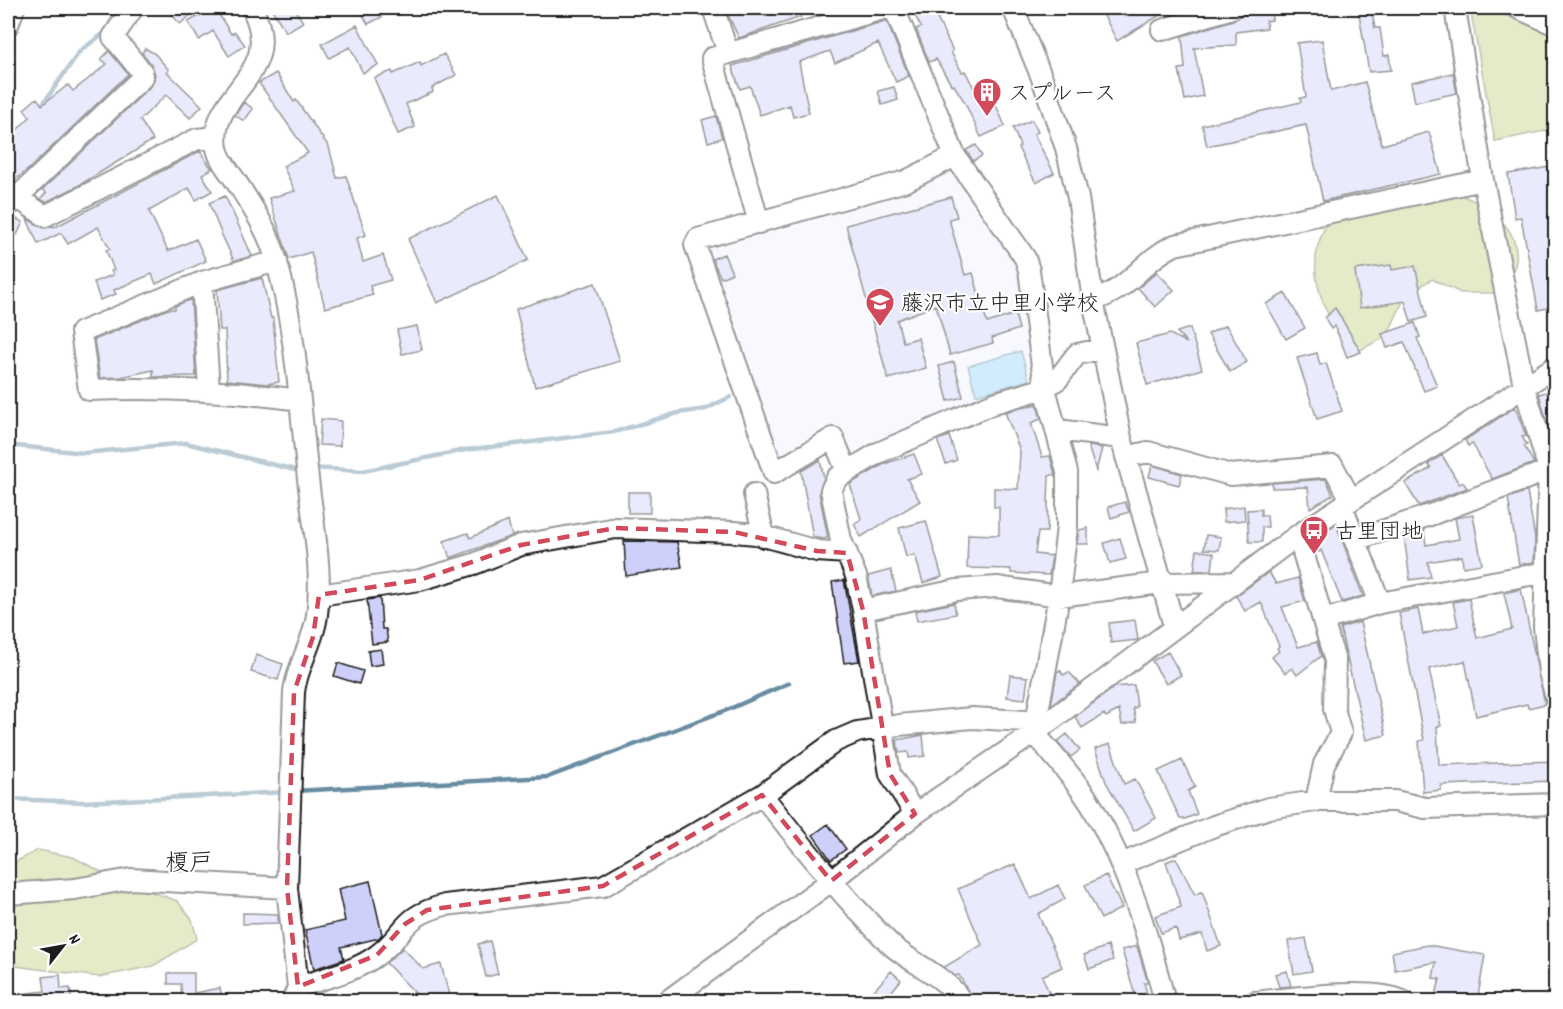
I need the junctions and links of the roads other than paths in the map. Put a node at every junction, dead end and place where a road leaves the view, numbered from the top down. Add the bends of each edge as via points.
1 (14, 8) edge
2 (133, 8) edge
3 (252, 8) edge
4 (713, 8) edge
5 (887, 8) edge
6 (894, 8) edge
7 (1013, 8) edge
8 (1232, 8) edge
9 (1455, 8) edge
10 (1518, 8) edge
11 (8, 24) edge
12 (1556, 24) edge
13 (1162, 30) dead end
14 (728, 53) junction
15 (216, 137) junction
16 (955, 156) junction
17 (1483, 180) junction
18 (12, 201) edge
19 (759, 223) junction
20 (277, 261) junction
21 (202, 282) junction
22 (1093, 300) junction
23 (1102, 349) junction
24 (1556, 366) edge
25 (1524, 386) junction
26 (1045, 388) junction
27 (209, 389) junction
28 (300, 400) junction
29 (1058, 430) junction
30 (1121, 438) junction
31 (1126, 457) junction
32 (847, 471) junction
33 (1549, 471) junction
34 (754, 494) dead end
35 (1347, 503) junction
36 (1298, 535) junction
37 (764, 537) junction
38 (1355, 540) junction
39 (847, 553) junction
40 (1550, 564) edge
41 (1234, 582) junction
42 (1162, 583) junction
43 (319, 595) junction
44 (1059, 596) junction
45 (1380, 603) junction
46 (864, 610) junction
47 (1324, 620) junction
48 (1174, 626) junction
49 (1556, 697) edge
50 (881, 727) junction
51 (1034, 733) junction
52 (762, 795) junction
53 (1316, 801) junction
54 (1556, 804) edge
55 (915, 814) junction
56 (1121, 864) junction
57 (831, 881) junction
58 (287, 888) junction
59 (8, 894) edge
60 (295, 994) edge
61 (666, 1002) edge
62 (962, 1002) edge
63 (1165, 1002) edge
64 (1255, 1002) edge
65 (1405, 1002) edge

1 - 11 street
2 - 18 street via 113,37 142,77
3 - 15 street via 262,33 262,48 257,63 220,119
4 - 14 street
5 - 14 street
6 - 16 street
7 - 22 street via 1066,148
8 - 13 street
9 - 17 street
10 - 12 street
14 - 19 street via 712,58
15 - 18 street via 197,139 45,216
15 - 20 street via 221,157 264,225
16 - 19 street via 906,181
16 - 26 street via 1025,258
17 - 22 street via 1175,245 1153,257 1116,292
17 - 25 street
19 - 32 street via 698,239 695,245 774,474 833,438
20 - 21 street
20 - 28 street
21 - 27 street
21 - 27 street via 81,332 89,390
22 - 23 street
23 - 26 street via 1077,354 1058,379
23 - 30 street
24 - 25 street
25 - 33 street
25 - 35 street
26 - 29 street
26 - 32 street via 994,403 878,453
27 - 28 street
28 - 43 street
29 - 30 street
29 - 44 street via 1068,472
30 - 31 street
31 - 35 street via 1148,452 1231,475 1333,466
31 - 42 street
32 - 39 street via 837,478 831,490
33 - 38 street
33 - 40 street
34 - 37 street
35 - 36 street
35 - 38 street
36 - 41 street
36 - 47 street
37 - 39 street via 817,551
37 - 43 street via 734,532 616,528 520,544 474,564 420,580
38 - 45 street
39 - 46 street
40 - 45 street
40 - 49 street via 1545,638
41 - 42 street
41 - 48 street
42 - 44 street
42 - 48 street
43 - 58 street via 313,637 295,680
44 - 46 street via 997,587 957,590
44 - 51 street
45 - 47 street
46 - 50 street
47 - 53 street via 1335,661 1334,709 1341,733 1324,764
48 - 51 street
50 - 51 street via 994,718 1025,721
50 - 52 street via 836,741
50 - 55 street via 890,774
51 - 55 street
51 - 56 street via 1092,807
52 - 57 street
52 - 60 street via 603,886 427,910 414,916 377,955
53 - 54 street via 1395,801 1425,808
53 - 56 street via 1269,808
55 - 57 street
56 - 63 street via 1152,950
57 - 61 street
57 - 62 street via 890,944 939,977 957,992
58 - 59 street via 131,879 75,889
58 - 60 street
64 - 65 street via 1314,996 1395,996

